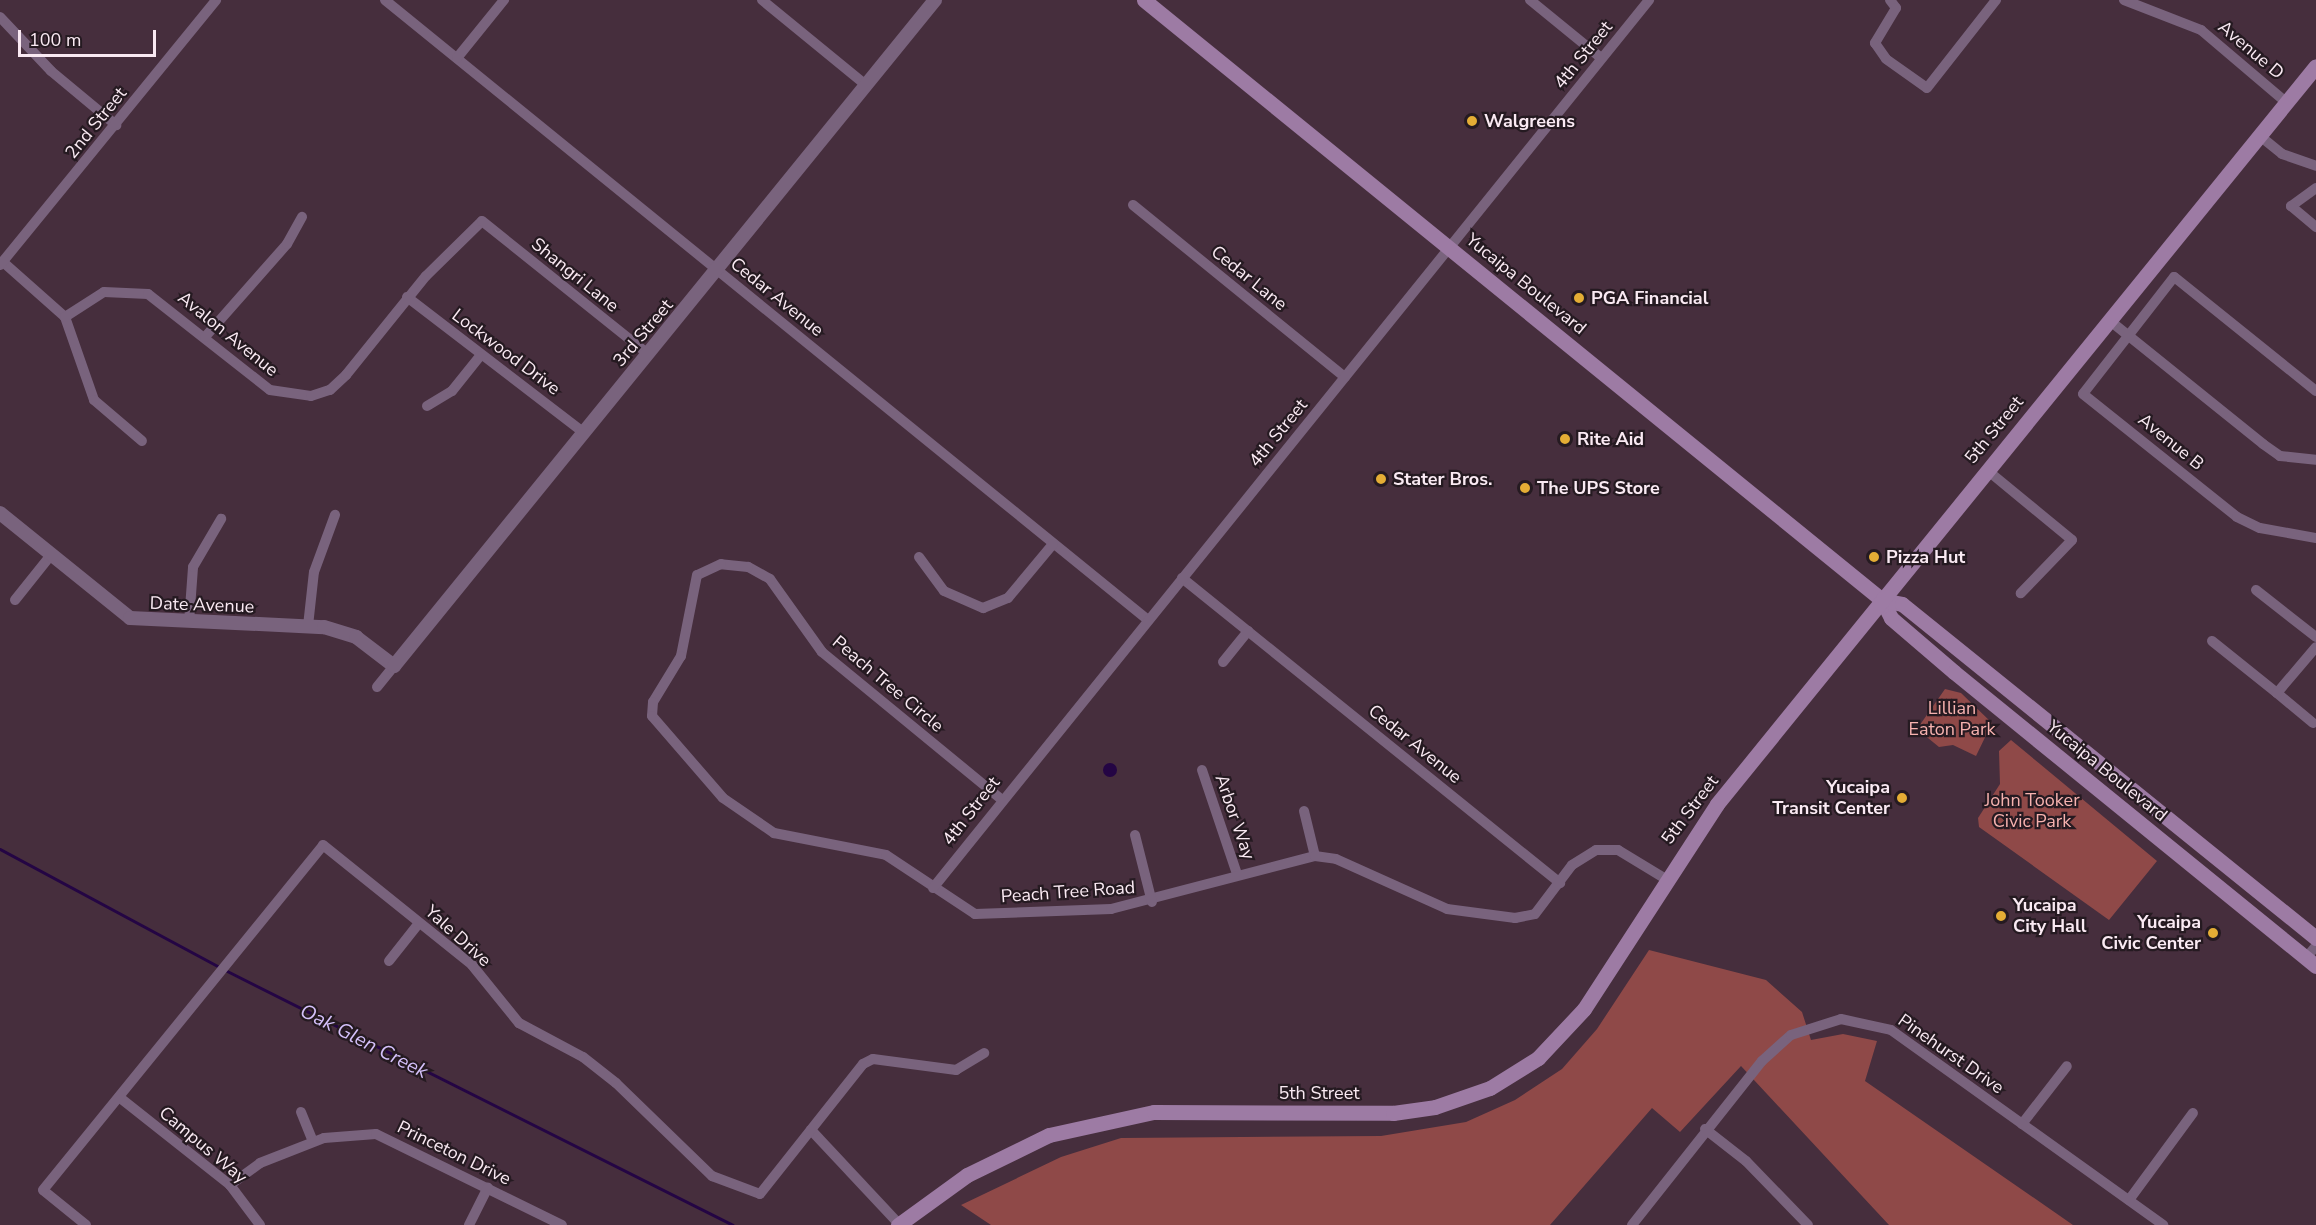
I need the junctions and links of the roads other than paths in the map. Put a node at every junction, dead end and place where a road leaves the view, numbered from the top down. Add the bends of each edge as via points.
1 (216, 0) edge
2 (385, 0) edge
3 (504, 0) edge
4 (762, 0) edge
5 (935, 0) edge
6 (1144, 0) edge
7 (1530, 0) edge
8 (1649, 0) edge
9 (1890, 0) edge
10 (1996, 0) edge
11 (2124, 0) edge
12 (0, 17) edge
13 (457, 58) junction
14 (1601, 58) junction
15 (2316, 66) edge
16 (866, 85) junction
17 (2287, 102) junction
18 (116, 125) junction
19 (2260, 136) junction
20 (2316, 166) edge
21 (2316, 188) edge
22 (1132, 205) dead end
23 (302, 217) dead end
24 (482, 221) joint
25 (2316, 227) edge
26 (1448, 246) junction
27 (1, 264) edge
28 (718, 270) junction
29 (407, 297) junction
30 (65, 317) junction
31 (2109, 320) junction
32 (2127, 336) junction
33 (205, 337) junction
34 (648, 354) junction
35 (480, 356) junction
36 (1345, 377) junction
37 (2316, 392) edge
38 (427, 406) dead end
39 (584, 433) junction
40 (142, 441) dead end
41 (2316, 460) edge
42 (1987, 470) junction
43 (0, 513) edge
44 (335, 515) dead end
45 (220, 519) dead end
46 (2316, 538) edge
47 (1053, 544) junction
48 (51, 555) junction
49 (919, 557) dead end
50 (1182, 578) junction
51 (2256, 590) dead end
52 (2021, 593) dead end
53 (15, 600) dead end
54 (1882, 600) junction
55 (1148, 620) junction
56 (189, 622) junction
57 (308, 626) junction
58 (1248, 631) junction
59 (2316, 637) edge
60 (2212, 641) dead end
61 (2316, 647) edge
62 (1223, 662) dead end
63 (393, 666) junction
64 (377, 687) dead end
65 (2277, 693) junction
66 (2313, 723) dead end
67 (1202, 770) dead end
68 (1001, 799) junction
69 (1304, 811) dead end
70 (1134, 836) dead end
71 (1315, 856) junction
72 (1237, 874) junction
73 (1664, 878) junction
74 (1560, 883) junction
75 (933, 888) junction
76 (1152, 902) junction
77 (419, 923) junction
78 (2316, 938) edge
79 (2313, 957) edge
80 (389, 961) dead end
81 (984, 1053) dead end
82 (2067, 1066) dead end
83 (119, 1097) junction
84 (301, 1112) dead end
85 (2193, 1113) dead end
86 (2022, 1124) junction
87 (1705, 1128) junction
88 (811, 1130) junction
89 (313, 1142) junction
90 (230, 1185) junction
91 (488, 1187) junction
92 (2129, 1200) junction
93 (1805, 1224) edge
94 (86, 1225) edge
95 (260, 1225) edge
96 (469, 1225) edge
97 (562, 1225) edge
98 (899, 1225) edge
99 (1632, 1225) edge
100 (2163, 1225) edge

1 - 18 street, 2nd Street
2 - 13 street, Cedar Avenue
3 - 13 street
4 - 16 street
5 - 16 street, 3rd Street
6 - 26 main road, Yucaipa Boulevard
7 - 14 street
8 - 14 street, 4th Street
9 - 10 street via 1896,8 1875,43 1886,59 1927,88
11 - 17 street, Avenue D via 2201,30
12 - 18 street via 51,71
13 - 28 street, Cedar Avenue
14 - 26 street, 4th Street
15 - 17 main road, 5th Street
16 - 28 street, 3rd Street
17 - 19 main road, 5th Street
18 - 27 street, 2nd Street
19 - 20 street via 2282,154
19 - 31 main road, 5th Street
21 - 25 street via 2291,206
22 - 36 street, Cedar Lane
23 - 33 street via 286,244
24 - 29 street, Avalon Avenue
24 - 34 street, Shangri Lane
26 - 36 street, 4th Street
26 - 54 main road, Yucaipa Boulevard
27 - 30 street
28 - 34 street, 3rd Street
28 - 47 street, Cedar Avenue
29 - 33 street, Avalon Avenue via 346,375 330,390 311,396 270,390
29 - 35 street, Lockwood Drive
30 - 33 street, Avalon Avenue via 96,295 137,291 160,300
30 - 40 street via 94,400
31 - 32 street
31 - 42 main road, 5th Street
32 - 37 street via 2174,277
32 - 41 street via 2280,456
32 - 46 street, Avenue B via 2083,394 2237,517 2260,528
34 - 39 street, 3rd Street
35 - 38 street via 452,391
35 - 39 street, Lockwood Drive
36 - 50 street, 4th Street
39 - 63 street, 3rd Street
42 - 52 street via 2072,540
42 - 54 main road, 5th Street
43 - 48 street, Date Avenue
44 - 57 street via 314,572
45 - 56 street via 193,567
47 - 49 street via 1008,598 983,608 944,591
47 - 55 street, Cedar Avenue
48 - 53 street
48 - 56 street, Date Avenue via 130,618
50 - 55 street, 4th Street
50 - 58 street, Cedar Avenue
51 - 59 street
54 - 73 main road, 5th Street via 1717,804
54 - 78 main road, Yucaipa Boulevard via 1902,604
54 - 79 main road, Yucaipa Boulevard via 1891,618 1954,672
55 - 68 street, 4th Street
56 - 57 street, Date Avenue
57 - 63 street, Date Avenue via 356,637
58 - 62 street
58 - 74 street, Cedar Avenue
60 - 65 street
61 - 65 street
63 - 64 street, 3rd Street
65 - 66 street
67 - 72 street, Arbor Way
68 - 75 street, 4th Street
68 - 75 street, Peach Tree Circle via 822,652 770,579 748,567 721,564 697,575 681,656 650,710 656,723 723,798 752,822 798,842 886,855
69 - 71 street
70 - 76 street
71 - 72 street, Peach Tree Road
71 - 74 street, Peach Tree Road via 1336,859 1440,907 1515,918 1535,914
72 - 76 street, Peach Tree Road
73 - 74 street, Peach Tree Road via 1630,855 1608,849 1581,856
73 - 98 main road, 5th Street via 1567,1030 1538,1058 1490,1088 1436,1107 1393,1113 1154,1112 1098,1122 1009,1152
75 - 76 street, Peach Tree Road via 975,914 1111,909
77 - 80 street
77 - 83 street, Yale Drive via 323,845
77 - 88 street, Yale Drive via 472,965 519,1023 583,1058 616,1083 712,1176 760,1194
81 - 88 street, Yale Drive via 956,1070 873,1059 863,1064
82 - 86 street
83 - 90 street, Campus Way
83 - 94 street, Yale Drive via 42,1190
84 - 89 street
85 - 92 street
86 - 87 street, Pinehurst Drive via 1891,1030 1841,1019 1791,1035
86 - 92 street, Pinehurst Drive
87 - 93 street via 1746,1161
87 - 99 street, Pinehurst Drive
88 - 98 street
89 - 90 street, Princeton Drive via 260,1163
89 - 91 street, Princeton Drive via 350,1133 376,1134
90 - 95 street, Campus Way
91 - 96 street
91 - 97 street, Princeton Drive
92 - 100 street, Pinehurst Drive

